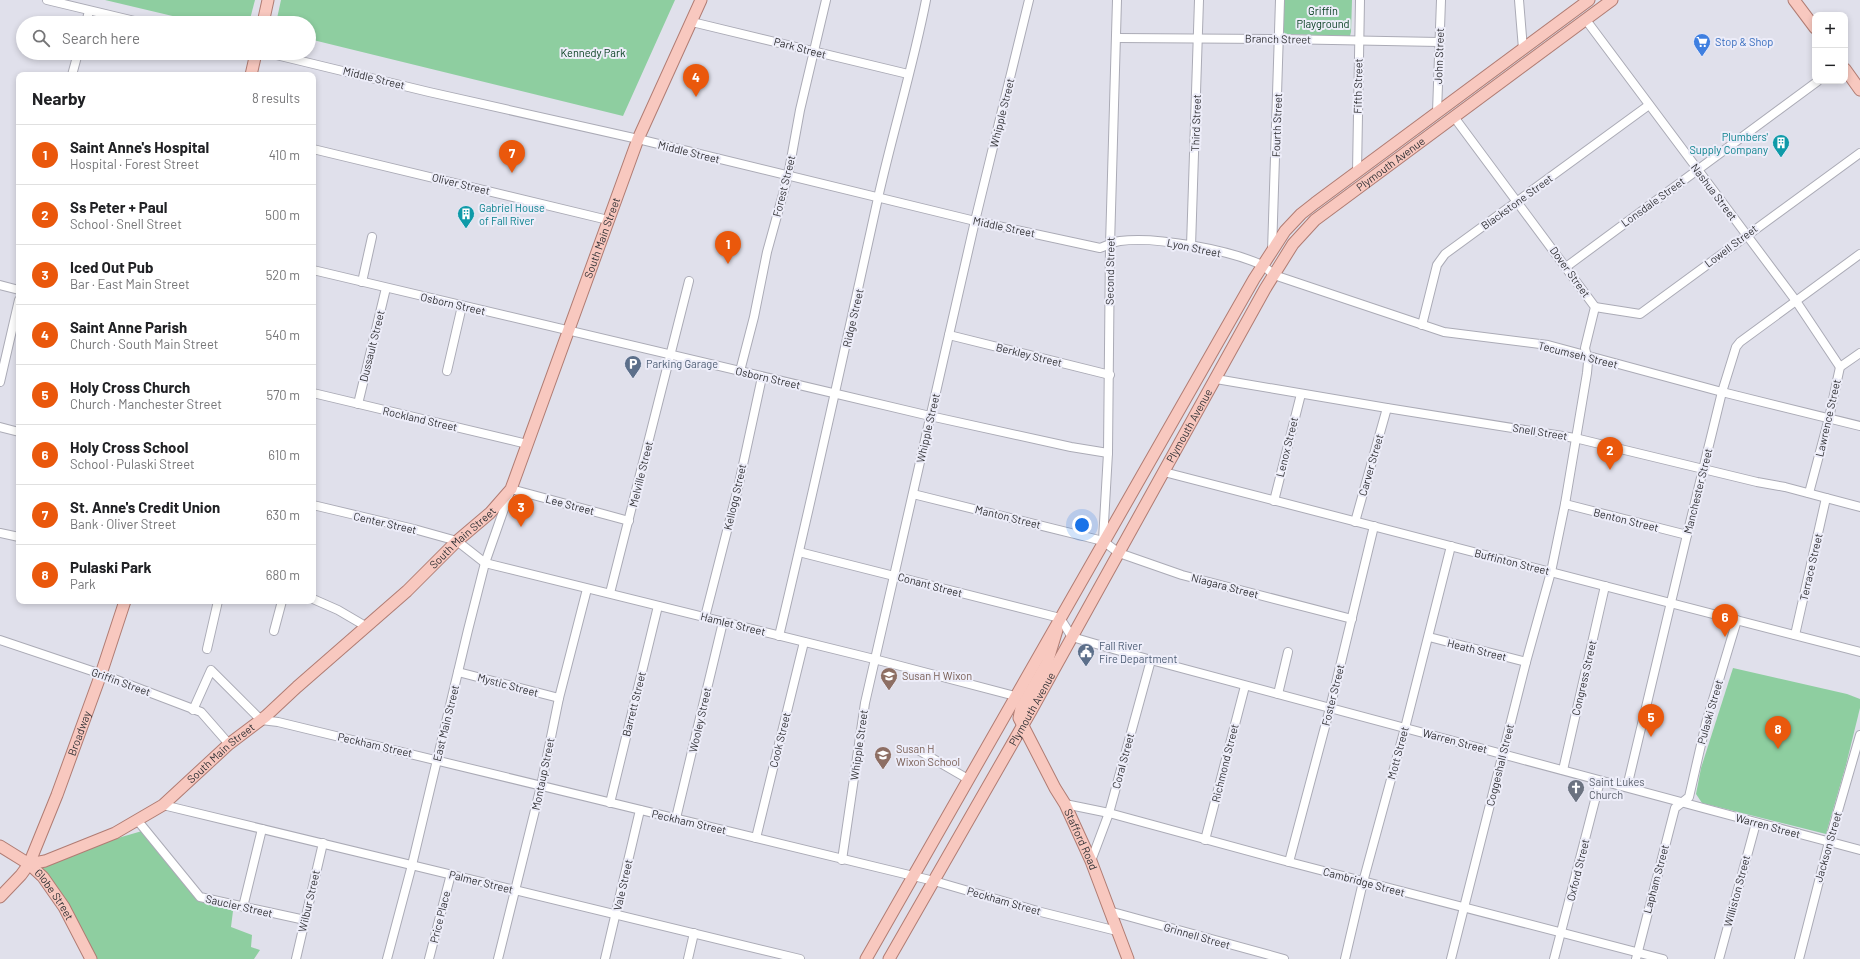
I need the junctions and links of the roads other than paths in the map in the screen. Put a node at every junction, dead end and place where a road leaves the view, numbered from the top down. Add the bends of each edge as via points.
1 (47, 0) edge
2 (268, 0) edge
3 (701, 0) edge
4 (826, 0) edge
5 (926, 0) edge
6 (1029, 0) edge
7 (1117, 0) edge
8 (1199, 0) edge
9 (1280, 0) edge
10 (1360, 0) edge
11 (1441, 0) edge
12 (1519, 0) edge
13 (1612, 0) edge
14 (1794, 0) edge
15 (1584, 1) edge
16 (89, 11) junction
17 (88, 16) edge
18 (112, 16) edge
19 (265, 16) edge
20 (1586, 20) junction
21 (692, 22) junction
22 (1812, 24) edge
23 (1117, 38) junction
24 (1198, 38) junction
25 (1279, 39) junction
26 (1358, 41) junction
27 (1439, 42) junction
28 (1523, 49) junction
29 (815, 52) junction
30 (76, 60) edge
31 (254, 60) edge
32 (297, 60) edge
33 (73, 72) edge
34 (252, 72) edge
35 (1848, 73) edge
36 (908, 74) junction
37 (1814, 84) edge
38 (1860, 90) edge
39 (1649, 105) junction
40 (1437, 112) junction
41 (1454, 117) junction
42 (638, 139) junction
43 (316, 150) edge
44 (1860, 153) edge
45 (1698, 170) junction
46 (1357, 172) junction
47 (788, 176) junction
48 (879, 196) junction
49 (1518, 201) junction
50 (608, 220) junction
51 (975, 220) junction
52 (1746, 235) junction
53 (372, 237) dead end
54 (1110, 245) junction
55 (1191, 246) junction
56 (1272, 251) junction
57 (1860, 254) edge
58 (1262, 266) junction
59 (1566, 267) junction
60 (316, 271) edge
61 (1274, 275) junction
62 (689, 281) dead end
63 (362, 282) junction
64 (0, 285) edge
65 (386, 288) junction
66 (16, 289) edge
67 (1796, 301) junction
68 (462, 306) junction
69 (1595, 307) junction
70 (16, 313) edge
71 (1422, 325) junction
72 (568, 331) junction
73 (949, 335) junction
74 (1860, 353) edge
75 (670, 354) junction
76 (1586, 356) junction
77 (1840, 367) junction
78 (448, 371) dead end
79 (740, 371) junction
80 (1110, 375) junction
81 (762, 377) junction
82 (1216, 379) junction
83 (0, 382) edge
84 (1722, 392) junction
85 (835, 393) junction
86 (316, 394) edge
87 (1300, 394) junction
88 (358, 404) junction
89 (1387, 408) junction
90 (930, 416) junction
91 (1829, 418) junction
92 (1860, 426) edge
93 (0, 427) edge
94 (16, 431) edge
95 (1575, 438) junction
96 (527, 444) junction
97 (1108, 453) junction
98 (1704, 468) junction
99 (1164, 472) junction
100 (511, 489) junction
101 (913, 494) junction
102 (1809, 494) junction
103 (1826, 498) junction
104 (1274, 501) junction
105 (1565, 504) junction
106 (316, 506) edge
107 (1860, 507) edge
108 (629, 521) junction
109 (1355, 522) junction
110 (1374, 526) junction
111 (0, 533) edge
112 (1686, 535) junction
113 (16, 536) edge
114 (457, 541) junction
115 (1103, 541) junction
116 (1451, 546) junction
117 (799, 552) junction
118 (1119, 553) junction
119 (485, 563) junction
120 (1551, 572) junction
121 (894, 575) junction
122 (1605, 586) junction
123 (587, 589) junction
124 (610, 594) junction
125 (316, 600) edge
126 (1672, 603) junction
127 (124, 604) edge
128 (217, 604) edge
129 (281, 604) edge
130 (658, 606) junction
131 (705, 617) junction
132 (1060, 618) junction
133 (1352, 619) junction
134 (1737, 620) junction
135 (723, 622) junction
136 (367, 627) junction
137 (274, 631) dead end
138 (1795, 635) junction
139 (779, 636) junction
140 (1072, 637) junction
141 (1428, 637) junction
142 (0, 640) edge
143 (804, 642) junction
144 (206, 649) dead end
145 (1288, 652) dead end
146 (1860, 652) edge
147 (874, 659) junction
148 (1151, 660) junction
149 (1526, 662) junction
150 (458, 672) junction
151 (101, 674) junction
152 (1245, 686) junction
153 (1278, 694) junction
154 (1016, 696) junction
155 (559, 698) junction
156 (1330, 708) junction
157 (193, 710) junction
158 (261, 720) junction
159 (1023, 724) junction
160 (1405, 728) junction
161 (1860, 735) edge
162 (229, 744) junction
163 (918, 750) dead end
164 (1503, 754) junction
165 (436, 760) junction
166 (1563, 770) junction
167 (968, 779) junction
168 (1600, 781) junction
169 (541, 786) junction
170 (1627, 787) junction
171 (610, 803) junction
172 (1682, 803) junction
173 (1065, 804) junction
174 (163, 805) junction
175 (640, 810) junction
176 (1109, 813) junction
177 (676, 818) junction
178 (138, 820) junction
179 (1756, 822) junction
180 (262, 829) junction
181 (756, 838) junction
182 (1205, 840) junction
183 (1829, 842) junction
184 (323, 844) junction
185 (0, 846) edge
186 (1860, 850) edge
187 (842, 860) junction
188 (1091, 861) junction
189 (1289, 862) junction
190 (29, 864) junction
191 (412, 865) junction
192 (451, 874) junction
193 (913, 877) junction
194 (934, 881) junction
195 (1363, 882) junction
196 (515, 890) junction
197 (0, 897) edge
198 (243, 907) junction
199 (1463, 908) junction
200 (1109, 911) junction
201 (616, 914) junction
202 (305, 920) junction
203 (1116, 931) junction
204 (694, 933) junction
205 (1561, 934) junction
206 (1637, 956) edge
207 (87, 957) edge
208 (296, 959) edge
209 (387, 959) edge
210 (429, 959) edge
211 (498, 959) edge
212 (605, 959) edge
213 (688, 959) edge
214 (800, 959) edge
215 (866, 959) edge
216 (889, 959) edge
217 (1128, 959) edge
218 (1284, 959) edge
219 (1345, 959) edge
220 (1451, 959) edge
221 (1554, 959) edge
222 (1663, 959) edge
223 (1719, 959) edge
224 (1799, 959) edge

1 - 16 street
2 - 19 main road
3 - 21 main road, South Main Street
4 - 29 street, Forest Street
5 - 36 street, Ridge Street
6 - 51 street, Whipple Street
7 - 23 street, Second Street
8 - 24 street, Third Street
9 - 25 street, Fourth Street
10 - 26 street, Fifth Street
11 - 27 street, John Street
12 - 28 street
13 - 20 main road, Plymouth Avenue
14 - 22 main road
15 - 28 main road, Plymouth Avenue
16 - 17 street
16 - 18 street
20 - 39 street, Nashua Street
20 - 41 main road, Plymouth Avenue
21 - 29 street, Park Street
21 - 42 main road, South Main Street
23 - 24 street, Branch Street
23 - 54 street, Second Street
24 - 25 street, Branch Street
24 - 55 street, Third Street
25 - 26 street, Branch Street
25 - 56 street, Fourth Street
26 - 27 street, Branch Street
26 - 46 street, Fifth Street
27 - 40 street, John Street
28 - 40 main road, Plymouth Avenue
29 - 36 street, Park Street
29 - 47 street, Forest Street via 800,110
30 - 33 street
31 - 34 main road
32 - 42 street, Middle Street
35 - 38 main road
36 - 48 street, Ridge Street
37 - 45 street, Lonsdale Street
39 - 45 street, Nashua Street
39 - 49 street, Blackstone Street
40 - 46 main road, Plymouth Avenue
41 - 49 street, Dover Street
41 - 61 main road, Plymouth Avenue via 1310,224 1293,244
42 - 47 street, Middle Street
42 - 50 main road, South Main Street
43 - 50 street, Oliver Street
44 - 52 street, Lowell Street
45 - 52 street, Nashua Street
45 - 59 street, Lonsdale Street
46 - 56 main road, Plymouth Avenue via 1301,214
47 - 48 street, Middle Street
47 - 79 street, Forest Street via 767,252
48 - 51 street, Middle Street
48 - 85 street, Ridge Street
49 - 59 street, Dover Street
49 - 71 street, Blackstone Street via 1445,254 1437,265
50 - 72 main road, South Main Street
51 - 54 street, Middle Street via 1100,248
51 - 73 street, Whipple Street
52 - 67 street, Nashua Street
52 - 69 street, Lowell Street via 1640,314
53 - 63 street
54 - 55 street, Lyon Street via 1120,241 1160,240
54 - 80 street, Second Street
55 - 58 street, Lyon Street
56 - 58 main road, Plymouth Avenue
57 - 67 street, Manchester Street
58 - 61 street, Lyon Street
58 - 115 main road, Plymouth Avenue
59 - 69 street, Dover Street
60 - 63 street, Osborn Street
61 - 71 street, Tecumseh Street
61 - 82 main road, Plymouth Avenue
62 - 75 street, Melville Street
63 - 65 street, Osborn Street
64 - 66 street
65 - 68 street, Osborn Street
65 - 88 street, Dussault Street
67 - 77 street, Nashua Street
67 - 84 street, Manchester Street via 1740,342 1736,347
68 - 72 street, Osborn Street
68 - 78 street
69 - 76 street, Dover Street via 1585,348
70 - 83 street
71 - 76 street, Tecumseh Street via 1452,333 1548,345
72 - 75 street, Osborn Street
72 - 96 main road, South Main Street
73 - 80 street, Berkley Street
73 - 90 street, Whipple Street
74 - 77 street, Lawrence Street
75 - 79 street, Osborn Street
75 - 108 street, Melville Street
76 - 84 street, Tecumseh Street
76 - 95 street, Dover Street via 1587,373
77 - 91 street, Lawrence Street
79 - 81 street, Osborn Street
80 - 97 street, Second Street
81 - 85 street, Osborn Street
81 - 131 street, Kellogg Street via 738,488
82 - 87 street, Snell Street
82 - 99 main road, Plymouth Avenue
84 - 91 street, Tecumseh Street
84 - 98 street, Manchester Street
85 - 90 street, Osborn Street
85 - 117 street, Ridge Street
86 - 88 street, Rockland Street
87 - 89 street, Snell Street
87 - 104 street, Lenox Street
88 - 96 street, Rockland Street
89 - 95 street, Snell Street
89 - 109 street, Carver Street
90 - 97 street, Osborn Street
90 - 101 street, Whipple Street
91 - 92 street, Tecumseh Street
91 - 102 street, Lawrence Street
93 - 94 street
95 - 98 street, Snell Street
95 - 105 street, Dover Street
96 - 100 main road, South Main Street
97 - 115 street, Second Street
98 - 102 street, Snell Street
98 - 112 street, Manchester Street
99 - 104 street, Buffinton Street
99 - 118 main road, Plymouth Avenue
100 - 108 street, Lee Street
100 - 114 main road, South Main Street via 490,513
100 - 119 street, East Main Street
101 - 115 street, Manton Street
101 - 121 street, Whipple Street
102 - 103 street, Snell Street
103 - 107 street, Snell Street
103 - 138 street, Terrace Street
104 - 109 street, Buffinton Street
105 - 112 street, Benton Street
105 - 120 street, Dover Street
106 - 114 street, Center Street
108 - 124 street, Melville Street
109 - 110 street, Buffinton Street
110 - 116 street, Buffinton Street
110 - 133 street, Foster Street
111 - 113 street
112 - 126 street, Manchester Street
114 - 119 street, Hamlet Street
114 - 136 main road, South Main Street
115 - 118 street, Niagara Street
115 - 132 main road, Plymouth Avenue
116 - 120 street, Buffinton Street
116 - 141 street, Mott Street
117 - 121 street, Conant Street
117 - 139 street, Ridge Street
118 - 133 street, Niagara Street via 1182,575
118 - 140 main road, Plymouth Avenue
119 - 123 street, Hamlet Street
119 - 150 street, East Main Street
120 - 122 street, Buffinton Street
120 - 149 street, Coggeshall Street
121 - 132 street, Conant Street
121 - 147 street, Whipple Street
122 - 126 street, Buffinton Street
122 - 166 street, Congress Street
123 - 124 street, Hamlet Street
123 - 155 street, Montaup Street
124 - 130 street, Hamlet Street
125 - 136 street
126 - 134 street, Buffinton Street
126 - 170 street, Manchester Street
127 - 151 main road, Broadway
128 - 144 street
129 - 137 street
130 - 131 street, Hamlet Street
130 - 171 street, Barrett Street
131 - 135 street, Hamlet Street
132 - 140 street
132 - 154 main road, Plymouth Avenue
132 - 159 main road via 1047,663 1020,711 1020,721
133 - 156 street, Foster Street
134 - 138 street, Buffinton Street
134 - 172 street, Pulaski Street via 1706,723 1689,797
135 - 139 street, Hamlet Street
135 - 177 street, Wooley Street
136 - 158 main road, South Main Street
138 - 146 street, Buffinton Street
139 - 143 street, Hamlet Street
140 - 148 street, Warren Street
140 - 159 main road, Plymouth Avenue
141 - 149 street, Heath Street
141 - 160 street, Mott Street
142 - 151 street, Griffin Street
143 - 147 street, Hamlet Street
143 - 181 street, Cook Street
145 - 153 street
147 - 154 street, Hamlet Street
147 - 187 street, Whipple Street
148 - 152 street, Warren Street
148 - 176 street, Coral Street
149 - 164 street, Coggeshall Street
150 - 155 street, Mystic Street
150 - 165 street, East Main Street
151 - 157 street, Griffin Street
151 - 190 main road, Broadway
152 - 153 street, Warren Street
152 - 182 street, Richmond Street
153 - 156 street, Warren Street
154 - 167 main road, Plymouth Avenue
155 - 169 street, Montaup Street
156 - 160 street, Warren Street
156 - 189 street, Foster Street
157 - 158 street via 211,670
157 - 162 street, Griffin Street via 201,712
158 - 162 main road, South Main Street
158 - 165 street, Peckham Street
159 - 173 main road, Stafford Road
159 - 194 main road, Plymouth Avenue
160 - 164 street, Warren Street
160 - 195 street, Mott Street
161 - 183 street, Jackson Street
162 - 174 main road, South Main Street
163 - 167 street
164 - 166 street, Warren Street
164 - 199 street, Coggeshall Street
165 - 169 street, Peckham Street
165 - 191 street, East Main Street
166 - 168 street, Warren Street
167 - 193 main road, Plymouth Avenue
168 - 170 street, Warren Street
168 - 205 street, Oxford Street
169 - 171 street, Peckham Street
169 - 196 street, Montaup Street
170 - 172 street, Warren Street
171 - 175 street, Peckham Street
172 - 179 street, Warren Street
172 - 206 street, Lapham Street via 1675,808
173 - 176 street, Cambridge Street
173 - 188 main road, Stafford Road
174 - 178 main road, South Main Street
174 - 180 street, Palmer Street
175 - 177 street, Peckham Street
175 - 201 street, Vale Street
176 - 182 street, Cambridge Street
176 - 188 street, Coral Street
177 - 181 street, Peckham Street
178 - 190 main road, South Main Street via 115,833 45,861
178 - 198 street, Saucier Street via 200,897
179 - 183 street, Warren Street
179 - 223 street, Williston Street
180 - 184 street, Palmer Street
180 - 198 street
181 - 187 street, Peckham Street
182 - 189 street, Cambridge Street
183 - 186 street, Warren Street
183 - 224 street, Jackson Street
184 - 191 street, Palmer Street
184 - 202 street, Wilbur Street
185 - 190 main road, Globe Street
187 - 193 street, Peckham Street
188 - 200 main road, Stafford Road
189 - 195 street, Cambridge Street
190 - 197 main road
190 - 207 main road, Globe Street via 43,876 64,907
191 - 192 street, Palmer Street
191 - 209 street, East Main Street
192 - 196 street, Palmer Street
192 - 210 street, Price Place
193 - 194 street, Peckham Street
193 - 215 main road, Plymouth Avenue
194 - 203 street, Peckham Street
194 - 216 main road, Plymouth Avenue
195 - 199 street, Cambridge Street
195 - 219 street, Mott Street
196 - 201 street, Palmer Street
196 - 211 street, Montaup Street
198 - 202 street, Saucier Street
199 - 205 street, Cambridge Street
199 - 220 street, Coggeshall Street
200 - 203 main road, Stafford Road
200 - 218 street, Grinnell Street
201 - 204 street, Palmer Street
201 - 212 street, Vale Street
202 - 208 street, Wilbur Street
203 - 217 main road, Stafford Road
204 - 213 street
204 - 214 street, Palmer Street
205 - 206 street, Cambridge Street
205 - 221 street, Oxford Street
206 - 222 street, Cambridge Street

